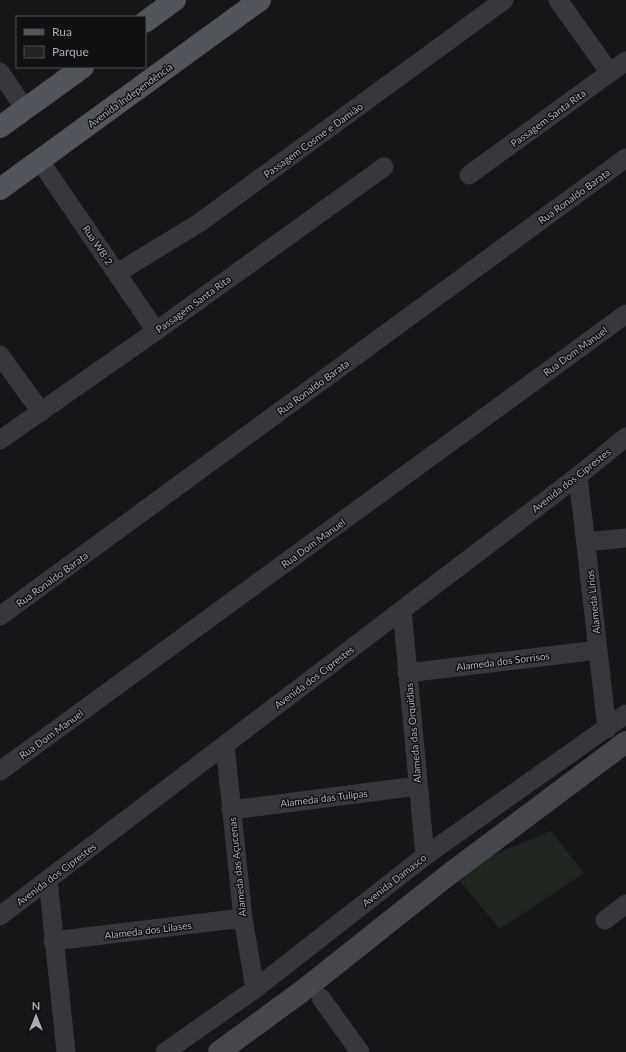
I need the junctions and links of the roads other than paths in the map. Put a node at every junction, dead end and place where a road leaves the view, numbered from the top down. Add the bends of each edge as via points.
1 (260, 0) edge
2 (504, 0) edge
3 (558, 0) edge
4 (626, 62) edge
5 (82, 68) edge
6 (0, 72) edge
7 (610, 73) junction
8 (25, 109) junction
9 (0, 127) edge
10 (626, 158) edge
11 (40, 161) junction
12 (384, 167) dead end
13 (469, 175) dead end
14 (0, 189) edge
15 (118, 273) junction
16 (626, 314) edge
17 (156, 331) junction
18 (0, 356) edge
19 (41, 412) junction
20 (626, 437) edge
21 (0, 440) edge
22 (578, 476) junction
23 (626, 538) edge
24 (586, 542) junction
25 (402, 610) junction
26 (0, 616) edge
27 (598, 650) junction
28 (408, 673) junction
29 (626, 714) edge
30 (607, 729) junction
31 (225, 745) junction
32 (624, 747) edge
33 (0, 771) edge
34 (418, 786) junction
35 (231, 810) junction
36 (425, 856) junction
37 (48, 880) junction
38 (626, 904) edge
39 (0, 916) edge
40 (242, 918) junction
41 (605, 920) dead end
42 (53, 941) junction
43 (254, 989) junction
44 (321, 998) dead end
45 (66, 1052) edge
46 (165, 1052) edge
47 (220, 1052) edge
48 (360, 1052) edge

1 - 11 main road, Avenida Independência
2 - 15 street, Passagem Cosme e Damião via 199,222
3 - 7 street
4 - 7 street, Passagem Santa Rita
5 - 8 main road
6 - 8 street
7 - 13 street, Passagem Santa Rita
8 - 9 main road
10 - 26 street, Rua Ronaldo Barata
11 - 14 main road, Avenida Independência
11 - 15 street, Rua WB-2
12 - 17 street, Passagem Santa Rita
15 - 17 street, Rua WB-2
16 - 33 street, Rua Dom Manuel
17 - 19 street, Passagem Santa Rita
18 - 19 street
19 - 21 street, Passagem Santa Rita
20 - 22 street, Avenida dos Ciprestes
22 - 24 street, Alameda Lírios
22 - 25 street, Avenida dos Ciprestes
23 - 24 street
24 - 27 street, Alameda Lírios
25 - 28 street, Alameda das Orquidias
25 - 31 street, Avenida dos Ciprestes
27 - 28 street, Alameda dos Sorrisos
27 - 30 street, Alameda Lírios
28 - 34 street, Alameda das Orquidias
29 - 30 street, Avenida Damasco
30 - 36 street, Avenida Damasco
31 - 35 street, Alameda das Açucenas
31 - 37 street, Avenida dos Ciprestes
32 - 47 street via 452,872 301,992
34 - 35 street, Alameda das Tulípas
34 - 36 street, Alameda das Orquidias
35 - 40 street, Alameda das Açucenas
36 - 43 street, Avenida Damasco
37 - 39 street, Avenida dos Ciprestes
37 - 42 street
38 - 41 street
40 - 42 street, Alameda dos Lilases
40 - 43 street, Alameda das Açucenas
42 - 45 street
43 - 46 street, Avenida Damasco
44 - 48 street

